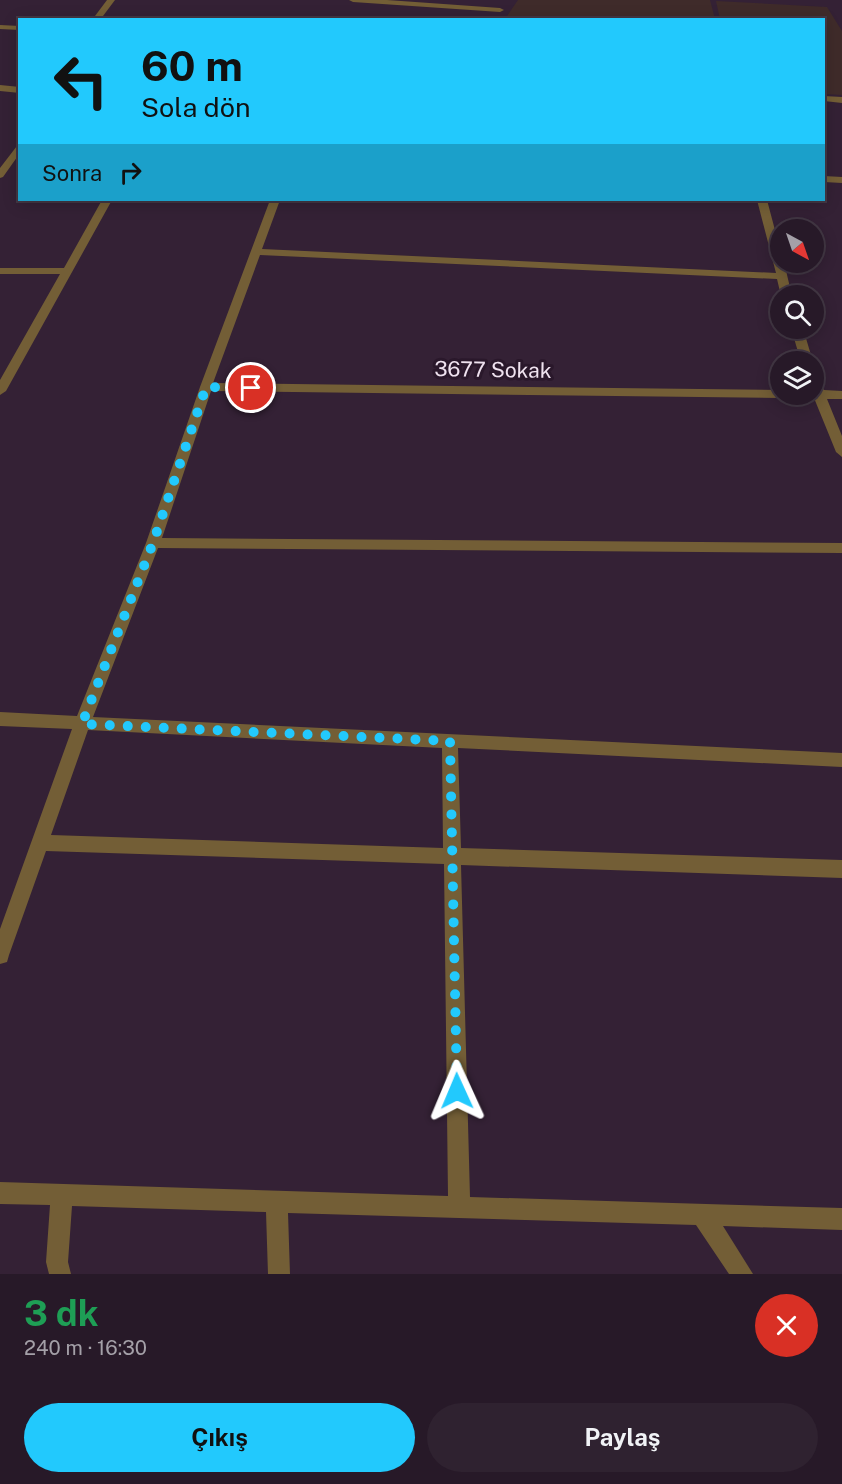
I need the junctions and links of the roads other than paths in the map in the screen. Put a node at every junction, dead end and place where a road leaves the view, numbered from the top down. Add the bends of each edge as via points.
1 (111, 0) edge
2 (353, 0) edge
3 (506, 0) edge
4 (500, 10) junction
5 (98, 18) edge
6 (494, 18) edge
7 (0, 27) edge
8 (18, 28) edge
9 (0, 88) edge
10 (18, 90) edge
11 (825, 99) edge
12 (842, 100) edge
13 (18, 148) edge
14 (0, 175) edge
15 (825, 179) edge
16 (842, 180) edge
17 (106, 201) edge
18 (275, 201) edge
19 (762, 201) edge
20 (255, 252) junction
21 (0, 271) edge
22 (67, 271) junction
23 (781, 276) junction
24 (784, 285) edge
25 (206, 387) junction
26 (0, 391) edge
27 (770, 394) edge
28 (824, 394) edge
29 (842, 395) edge
30 (820, 405) edge
31 (842, 452) edge
32 (153, 543) junction
33 (842, 548) edge
34 (0, 719) edge
35 (82, 724) junction
36 (450, 741) junction
37 (842, 760) edge
38 (42, 843) junction
39 (453, 858) junction
40 (842, 869) edge
41 (0, 955) edge
42 (0, 1193) edge
43 (62, 1195) junction
44 (277, 1201) junction
45 (459, 1207) junction
46 (702, 1215) junction
47 (842, 1218) edge
48 (60, 1274) edge
49 (279, 1274) edge
50 (741, 1274) edge

1 - 5 street
2 - 4 street
3 - 4 street
4 - 6 street
7 - 8 street
9 - 10 street
11 - 12 street
13 - 14 street
15 - 16 street
17 - 22 street
18 - 20 street
19 - 23 street
20 - 23 street
20 - 25 street
21 - 22 street
22 - 26 street
23 - 24 street
25 - 27 street, 3677 Sokak
25 - 32 street
28 - 29 street
30 - 31 street
32 - 33 street
32 - 35 street
34 - 35 street
35 - 36 street
35 - 38 street
36 - 37 street
36 - 39 street
38 - 39 street
38 - 41 street
39 - 40 street
39 - 45 street
42 - 43 street
43 - 44 street
43 - 48 street via 57,1262
44 - 45 street
44 - 49 street
45 - 46 street
46 - 47 street
46 - 50 street

